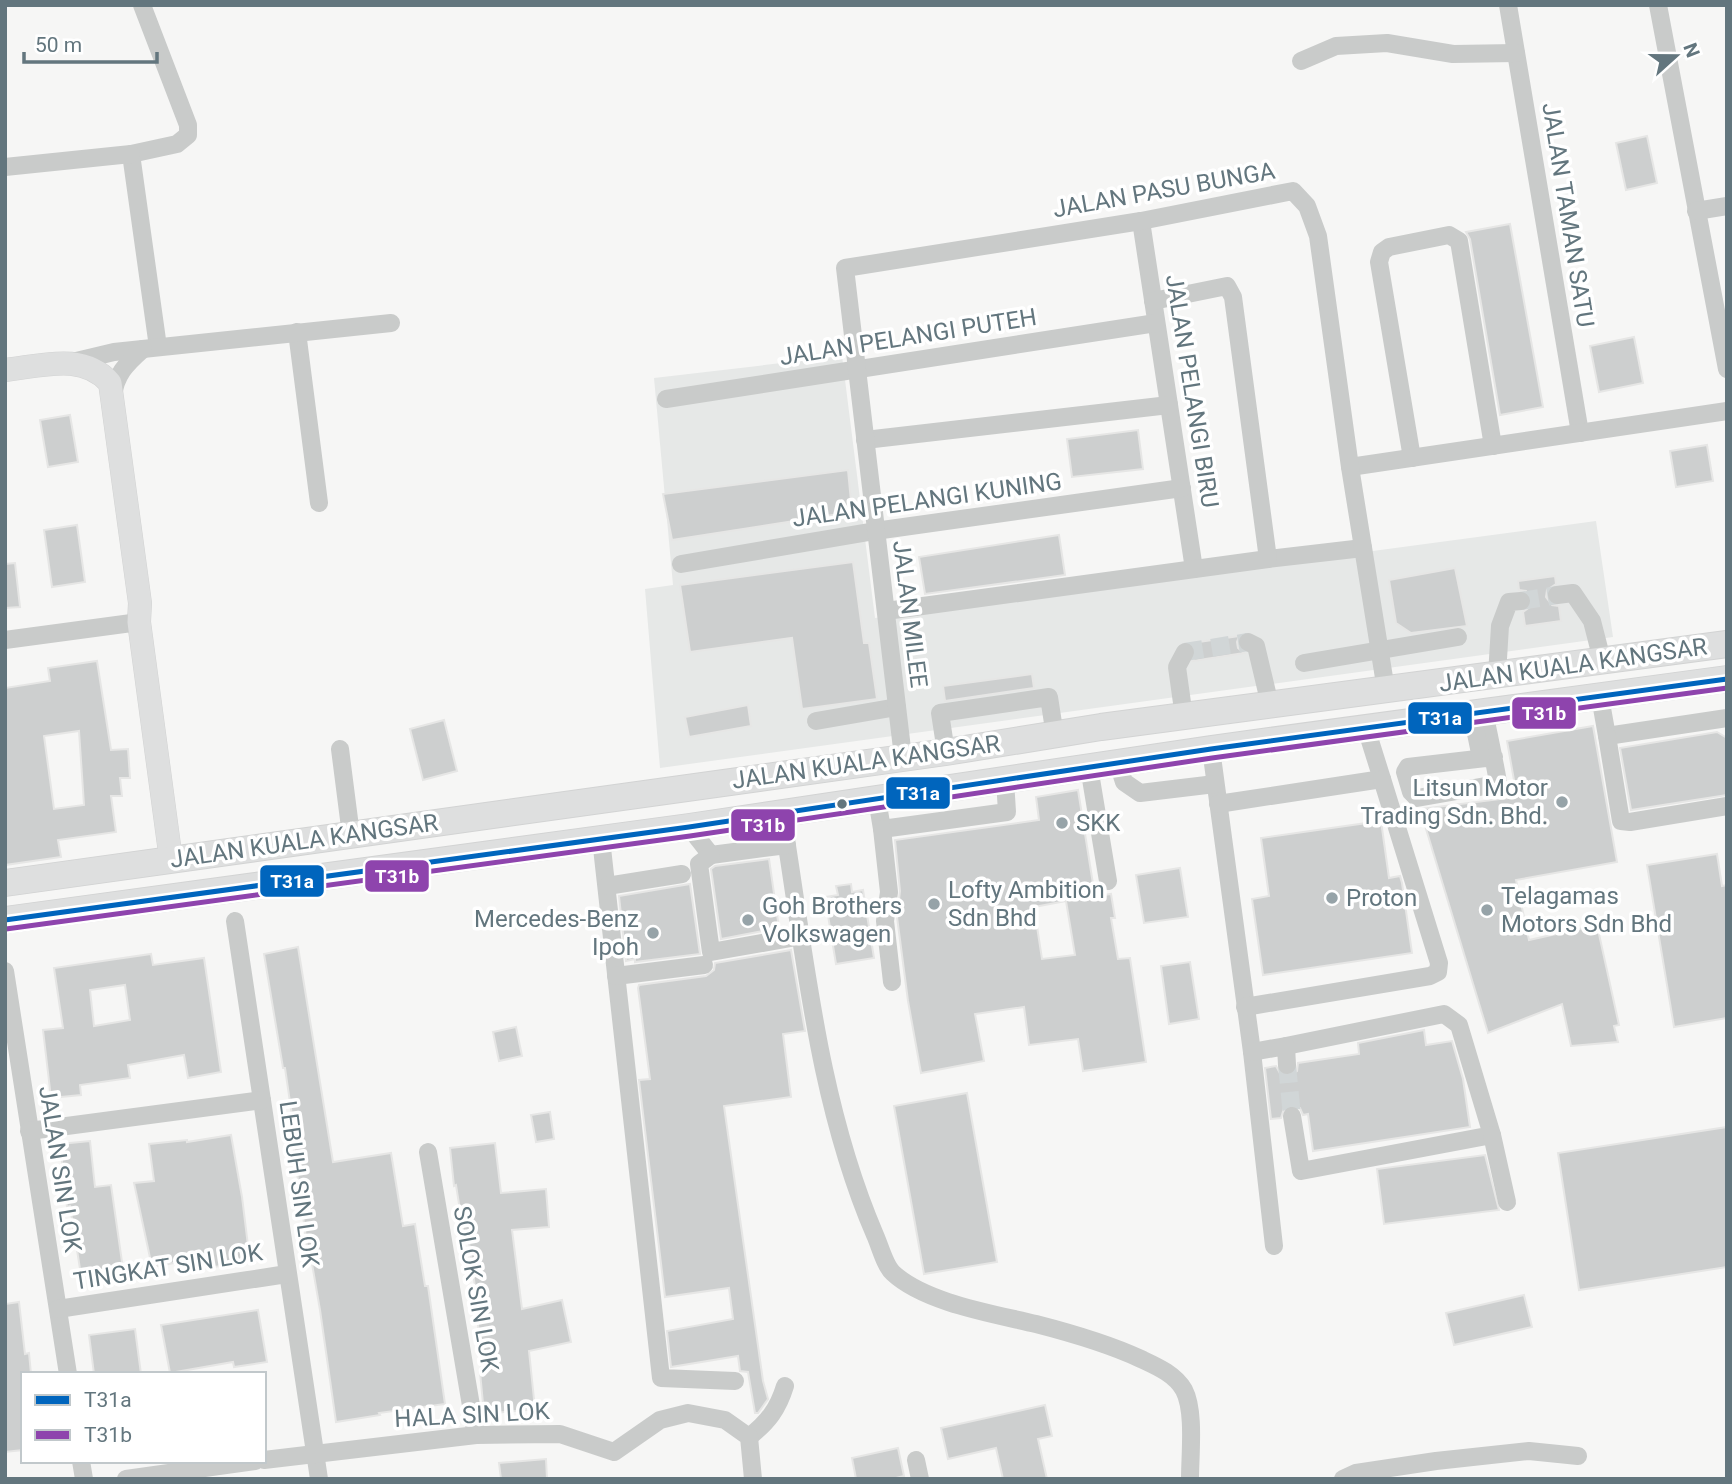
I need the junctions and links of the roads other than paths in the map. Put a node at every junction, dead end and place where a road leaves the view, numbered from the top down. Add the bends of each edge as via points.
1 (142, 5) edge
2 (1508, 5) edge
3 (1658, 5) edge
4 (1516, 53) junction
5 (1301, 61) dead end
6 (131, 154) junction
7 (5, 167) edge
8 (1727, 206) edge
9 (1696, 211) junction
10 (1141, 221) junction
11 (845, 268) joint
12 (1153, 302) junction
13 (391, 323) dead end
14 (1156, 323) junction
15 (297, 332) junction
16 (150, 348) junction
17 (65, 363) junction
18 (1727, 369) edge
19 (5, 370) edge
20 (857, 370) junction
21 (5, 381) edge
22 (113, 399) junction
23 (666, 399) dead end
24 (1169, 405) junction
25 (1727, 411) edge
26 (1580, 433) junction
27 (865, 440) junction
28 (1493, 446) junction
29 (1412, 458) junction
30 (1350, 467) junction
31 (1182, 488) junction
32 (319, 503) dead end
33 (875, 531) junction
34 (1363, 548) junction
35 (1268, 559) junction
36 (681, 564) dead end
37 (1194, 569) junction
38 (1557, 595) tunnel mouth
39 (1521, 601) tunnel mouth
40 (886, 611) junction
41 (138, 622) junction
42 (1458, 637) dead end
43 (5, 640) edge
44 (1248, 642) dead end
45 (1727, 644) edge
46 (1380, 650) junction
47 (1185, 652) dead end
48 (1602, 660) junction
49 (1304, 663) dead end
50 (1497, 675) junction
51 (1727, 680) edge
52 (1386, 690) junction
53 (1600, 697) junction
54 (1270, 705) junction
55 (897, 708) junction
56 (1478, 713) junction
57 (1184, 717) junction
58 (1727, 718) edge
59 (816, 721) dead end
60 (1366, 728) junction
61 (1055, 736) junction
62 (1607, 736) junction
63 (340, 749) dead end
64 (1211, 749) junction
65 (946, 752) junction
66 (904, 757) junction
67 (1487, 758) dead end
68 (1118, 764) junction
69 (1089, 767) junction
70 (1382, 779) junction
71 (1005, 780) junction
72 (1215, 784) junction
73 (877, 800) junction
74 (1218, 804) junction
75 (1727, 807) edge
76 (782, 814) junction
77 (689, 827) junction
78 (883, 829) junction
79 (352, 835) junction
80 (601, 839) junction
81 (787, 845) junction
82 (710, 855) junction
83 (171, 860) junction
84 (682, 874) dead end
85 (310, 878) junction
86 (1108, 881) dead end
87 (5, 883) edge
88 (607, 886) junction
89 (59, 914) junction
90 (5, 920) edge
91 (235, 921) dead end
92 (802, 936) junction
93 (704, 965) dead end
94 (5, 971) edge
95 (616, 976) junction
96 (892, 982) dead end
97 (1245, 1007) junction
98 (1286, 1046) junction
99 (1252, 1052) junction
100 (1287, 1065) tunnel mouth
101 (262, 1100) junction
102 (1292, 1116) tunnel mouth
103 (29, 1131) junction
104 (1492, 1135) junction
105 (428, 1152) dead end
106 (1507, 1202) dead end
107 (1274, 1246) dead end
108 (287, 1274) junction
109 (58, 1309) junction
110 (68, 1372) edge
111 (735, 1381) dead end
112 (785, 1386) dead end
113 (476, 1434) junction
114 (749, 1437) junction
115 (314, 1453) junction
116 (1578, 1456) dead end
117 (266, 1460) edge
118 (916, 1460) dead end
119 (242, 1463) edge
120 (126, 1479) edge
121 (319, 1479) edge
122 (753, 1479) edge
123 (920, 1479) edge
124 (1190, 1479) edge
125 (1343, 1479) edge

1 - 6 street via 188,135 177,144
2 - 4 street, JALAN TAMAN SATU
3 - 9 street
4 - 5 street via 1453,54 1387,43 1336,46
4 - 26 street, JALAN TAMAN SATU
6 - 7 street
6 - 16 street
8 - 9 street
9 - 18 street
10 - 11 street, JALAN PASU BUNGA
10 - 12 street, JALAN PELANGI BIRU
10 - 30 street, JALAN PASU BUNGA via 1293,191 1307,206 1318,236
11 - 20 street, JALAN MILEE
12 - 14 street, JALAN PELANGI BIRU
12 - 35 street via 1227,286 1233,297
13 - 15 street
14 - 20 street, JALAN PELANGI PUTEH
14 - 24 street, JALAN PELANGI BIRU
15 - 16 street
15 - 32 street
16 - 17 street
16 - 22 street via 124,365 114,382
17 - 19 main road
17 - 22 main road via 102,374 110,383
20 - 23 street, JALAN PELANGI PUTEH
20 - 27 street, JALAN MILEE
21 - 41 main road via 73,376 97,389 128,607
22 - 41 main road via 140,603
24 - 27 street
24 - 31 street, JALAN PELANGI BIRU
25 - 26 street
26 - 28 street
27 - 33 street, JALAN MILEE
28 - 29 street
28 - 29 street via 1459,241 1449,235 1390,247 1379,262
29 - 30 street
30 - 34 street, JALAN PASU BUNGA
31 - 33 street, JALAN PELANGI KUNING
31 - 37 street, JALAN PELANGI BIRU
33 - 36 street, JALAN PELANGI KUNING
33 - 40 street, JALAN MILEE
34 - 35 street
34 - 46 street, JALAN PASU BUNGA
35 - 37 street
37 - 40 street
38 - 48 street via 1573,593 1592,621
39 - 50 street via 1509,602 1500,626
40 - 55 street, JALAN MILEE
41 - 43 street
41 - 83 main road
42 - 46 street
44 - 54 street via 1256,646
45 - 48 highway, JALAN KUALA KANGSAR
46 - 49 street
46 - 52 street, JALAN PASU BUNGA
47 - 57 street via 1177,667
48 - 50 highway, JALAN KUALA KANGSAR
50 - 52 highway, JALAN KUALA KANGSAR
51 - 53 highway, JALAN KUALA KANGSAR
52 - 54 highway, JALAN KUALA KANGSAR
53 - 56 highway, JALAN KUALA KANGSAR
53 - 62 street
54 - 57 highway, JALAN KUALA KANGSAR
55 - 59 street
55 - 66 street, JALAN MILEE
56 - 60 highway, JALAN KUALA KANGSAR
56 - 67 street
57 - 61 highway, JALAN KUALA KANGSAR
58 - 62 street
60 - 64 highway, JALAN KUALA KANGSAR
60 - 70 street
61 - 65 highway, JALAN KUALA KANGSAR
61 - 65 street via 1049,697 940,713
62 - 75 street via 1621,821
63 - 79 street
64 - 68 highway, JALAN KUALA KANGSAR
64 - 72 street
65 - 66 highway, JALAN KUALA KANGSAR
66 - 79 highway, JALAN KUALA KANGSAR
68 - 69 highway, JALAN KUALA KANGSAR
68 - 72 street via 1124,782 1140,793
69 - 71 highway, JALAN KUALA KANGSAR
69 - 86 street
70 - 74 street
70 - 97 street via 1438,972
71 - 73 highway, JALAN KUALA KANGSAR
71 - 78 street via 1007,812
72 - 74 street
73 - 76 highway, JALAN KUALA KANGSAR
73 - 78 street
74 - 97 street
76 - 77 highway, JALAN KUALA KANGSAR
76 - 81 street
77 - 80 highway, JALAN KUALA KANGSAR
77 - 82 street
78 - 96 street
79 - 83 highway, JALAN KUALA KANGSAR
80 - 85 highway, JALAN KUALA KANGSAR
80 - 88 street
81 - 82 street
81 - 92 street
82 - 92 street via 699,864 711,952
83 - 85 highway via 194,880 280,872
83 - 87 highway, JALAN KUALA KANGSAR
83 - 89 highway via 152,885 90,898
84 - 88 street
85 - 89 highway, JALAN KUALA KANGSAR
88 - 95 street
89 - 90 highway, JALAN KUALA KANGSAR
91 - 101 street, LEBUH SIN LOK
92 - 124 street via 834,1111 864,1210 891,1273 926,1293 1117,1349 1164,1370 1184,1390 1190,1415
93 - 95 street
94 - 103 street, JALAN SIN LOK
95 - 111 street via 661,1378
97 - 99 street
98 - 99 street
98 - 100 street
98 - 104 street via 1444,1014 1460,1025
99 - 107 street
101 - 103 street
101 - 108 street, LEBUH SIN LOK
102 - 104 street via 1301,1171
103 - 109 street, JALAN SIN LOK
104 - 106 street
105 - 113 street, SOLOK SIN LOK
108 - 109 street, TINGKAT SIN LOK
108 - 115 street, LEBUH SIN LOK
109 - 110 street, JALAN SIN LOK
112 - 114 street via 779,1405
113 - 114 street, HALA SIN LOK via 560,1434 614,1452 660,1420 688,1413 725,1420
113 - 115 street, HALA SIN LOK
114 - 122 street
115 - 117 street, HALA SIN LOK
115 - 121 street, LEBUH SIN LOK
116 - 125 street via 1529,1451 1356,1473
118 - 123 street
119 - 120 street

